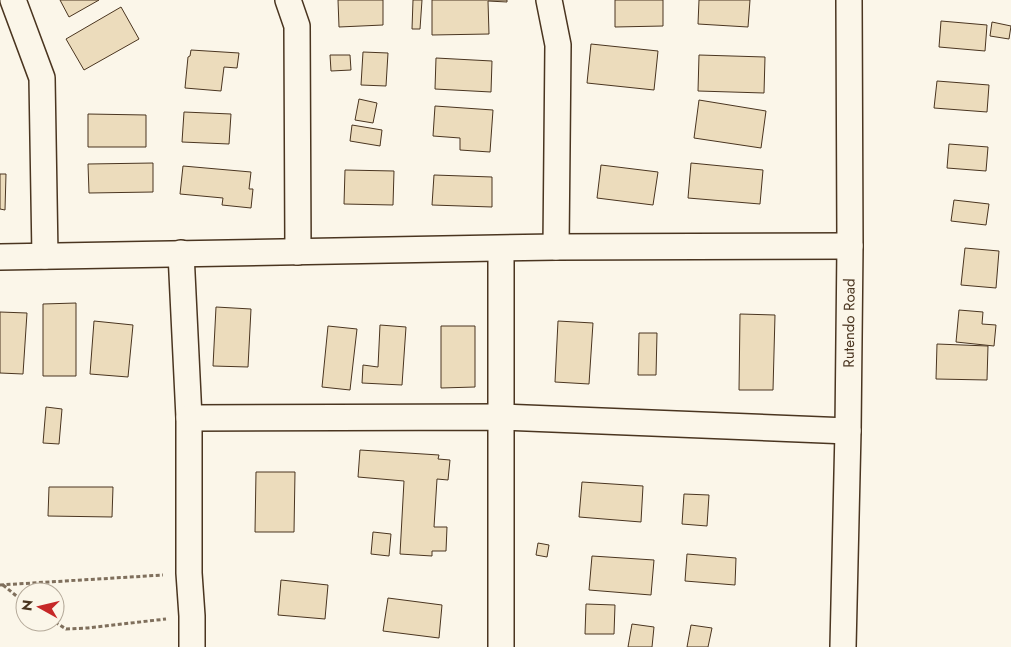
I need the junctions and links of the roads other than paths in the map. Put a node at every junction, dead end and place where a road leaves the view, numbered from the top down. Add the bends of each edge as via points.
1 (14, 0) edge
2 (288, 0) edge
3 (548, 0) edge
4 (849, 0) edge
5 (850, 246) junction
6 (556, 247) junction
7 (500, 248) junction
8 (298, 252) junction
9 (181, 253) junction
10 (0, 256) edge
11 (45, 256) junction
12 (501, 416) junction
13 (189, 418) junction
14 (848, 431) junction
15 (192, 647) edge
16 (501, 647) edge
17 (843, 647) edge

1 - 11 street via 42,78
2 - 8 street via 297,26
3 - 6 street via 558,45
4 - 5 street, Rutendo Road
5 - 6 street
5 - 14 street, Rutendo Road
6 - 7 street
7 - 8 street
7 - 12 street
8 - 9 street
9 - 11 street
9 - 13 street
10 - 11 street
12 - 13 street
12 - 14 street
12 - 16 street
13 - 15 street
14 - 17 street, Rutendo Road

